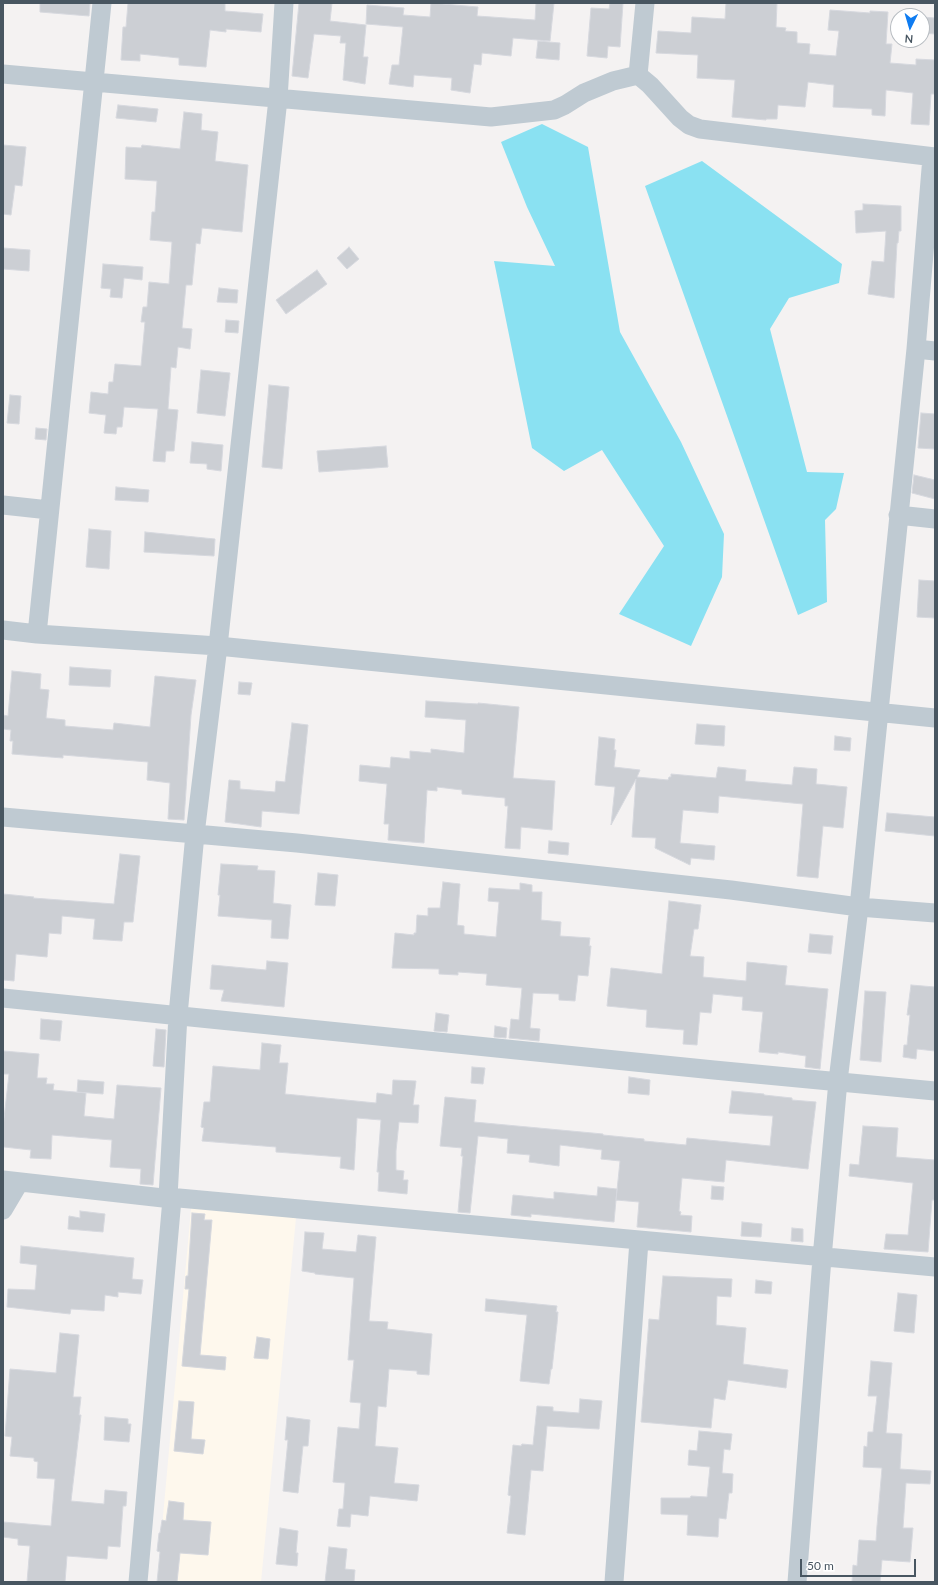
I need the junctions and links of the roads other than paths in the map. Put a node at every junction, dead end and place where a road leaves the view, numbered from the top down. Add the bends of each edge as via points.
1 (102, 3) edge
2 (284, 3) edge
3 (645, 3) edge
4 (3, 74) edge
5 (638, 75) junction
6 (94, 82) junction
7 (278, 99) junction
8 (934, 157) edge
9 (916, 349) junction
10 (935, 351) edge
11 (3, 505) edge
12 (49, 510) junction
13 (898, 515) junction
14 (935, 519) edge
15 (3, 630) edge
16 (37, 634) junction
17 (218, 646) junction
18 (879, 713) junction
19 (935, 718) edge
20 (3, 817) edge
21 (195, 834) junction
22 (859, 907) junction
23 (935, 913) edge
24 (3, 998) edge
25 (178, 1015) junction
26 (838, 1081) junction
27 (935, 1091) edge
28 (11, 1182) edge
29 (170, 1198) junction
30 (3, 1210) edge
31 (639, 1240) junction
32 (822, 1258) junction
33 (935, 1267) edge
34 (138, 1582) edge
35 (614, 1582) edge
36 (797, 1582) edge

1 - 6 street
2 - 7 street
3 - 5 street
4 - 6 street
5 - 7 street via 613,81 584,93 554,110 491,117
5 - 8 street via 680,118 700,129
6 - 7 street
6 - 12 street
7 - 17 street
8 - 9 street
9 - 10 street
9 - 13 street
11 - 12 street
12 - 16 street
13 - 14 street
13 - 18 street
15 - 16 street
16 - 17 street
17 - 18 street
17 - 21 street
18 - 19 street
18 - 22 street
20 - 21 street
21 - 22 street via 297,843
21 - 25 street
22 - 23 street
22 - 26 street
24 - 25 street
25 - 26 street
25 - 29 street
26 - 27 street
26 - 32 street
28 - 29 street
28 - 30 street
29 - 31 street
29 - 34 street
31 - 32 street
31 - 35 street
32 - 33 street
32 - 36 street

